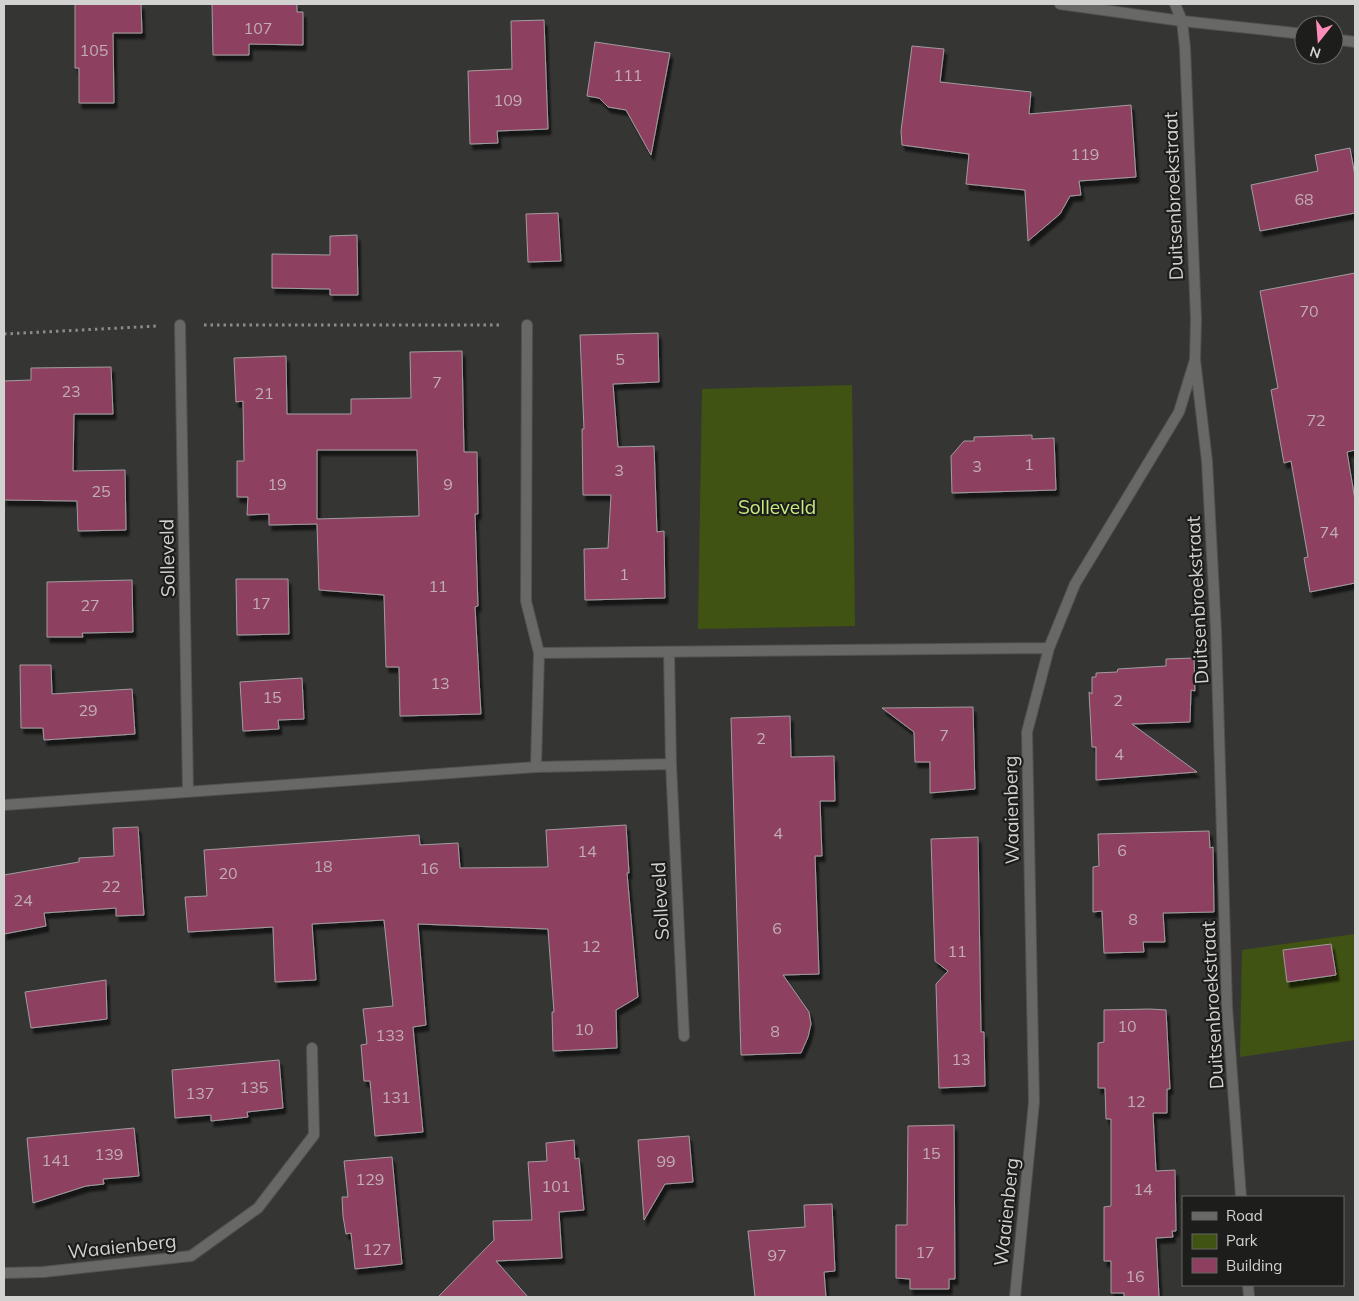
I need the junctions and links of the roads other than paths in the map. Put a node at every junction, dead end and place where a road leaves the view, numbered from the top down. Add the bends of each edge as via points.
1 (1060, 4) edge
2 (1175, 4) edge
3 (1182, 21) junction
4 (1294, 33) edge
5 (180, 325) road end
6 (527, 325) road end
7 (1195, 360) junction
8 (1049, 648) junction
9 (539, 652) junction
10 (669, 652) junction
11 (672, 764) junction
12 (536, 767) junction
13 (188, 791) junction
14 (4, 804) edge
15 (684, 1036) dead end
16 (312, 1048) dead end
17 (1241, 1196) edge
18 (4, 1273) edge
19 (1015, 1297) edge

1 - 3 street
2 - 3 street, Duitsenbroekstraat
3 - 4 street
3 - 7 street, Duitsenbroekstraat via 1196,319
5 - 13 street, Solleveld
6 - 9 street via 526,601
7 - 8 street, Waaienberg via 1179,412 1076,584
7 - 17 street, Duitsenbroekstraat via 1208,461 1227,1007
8 - 10 street
8 - 19 street, Waaienberg via 1026,732 1034,1102
9 - 10 street
9 - 12 street
10 - 11 street, Solleveld
11 - 12 street
11 - 15 street, Solleveld
12 - 13 street
13 - 14 street
16 - 18 street, Waaienberg via 314,1135 258,1208 190,1256 43,1272

